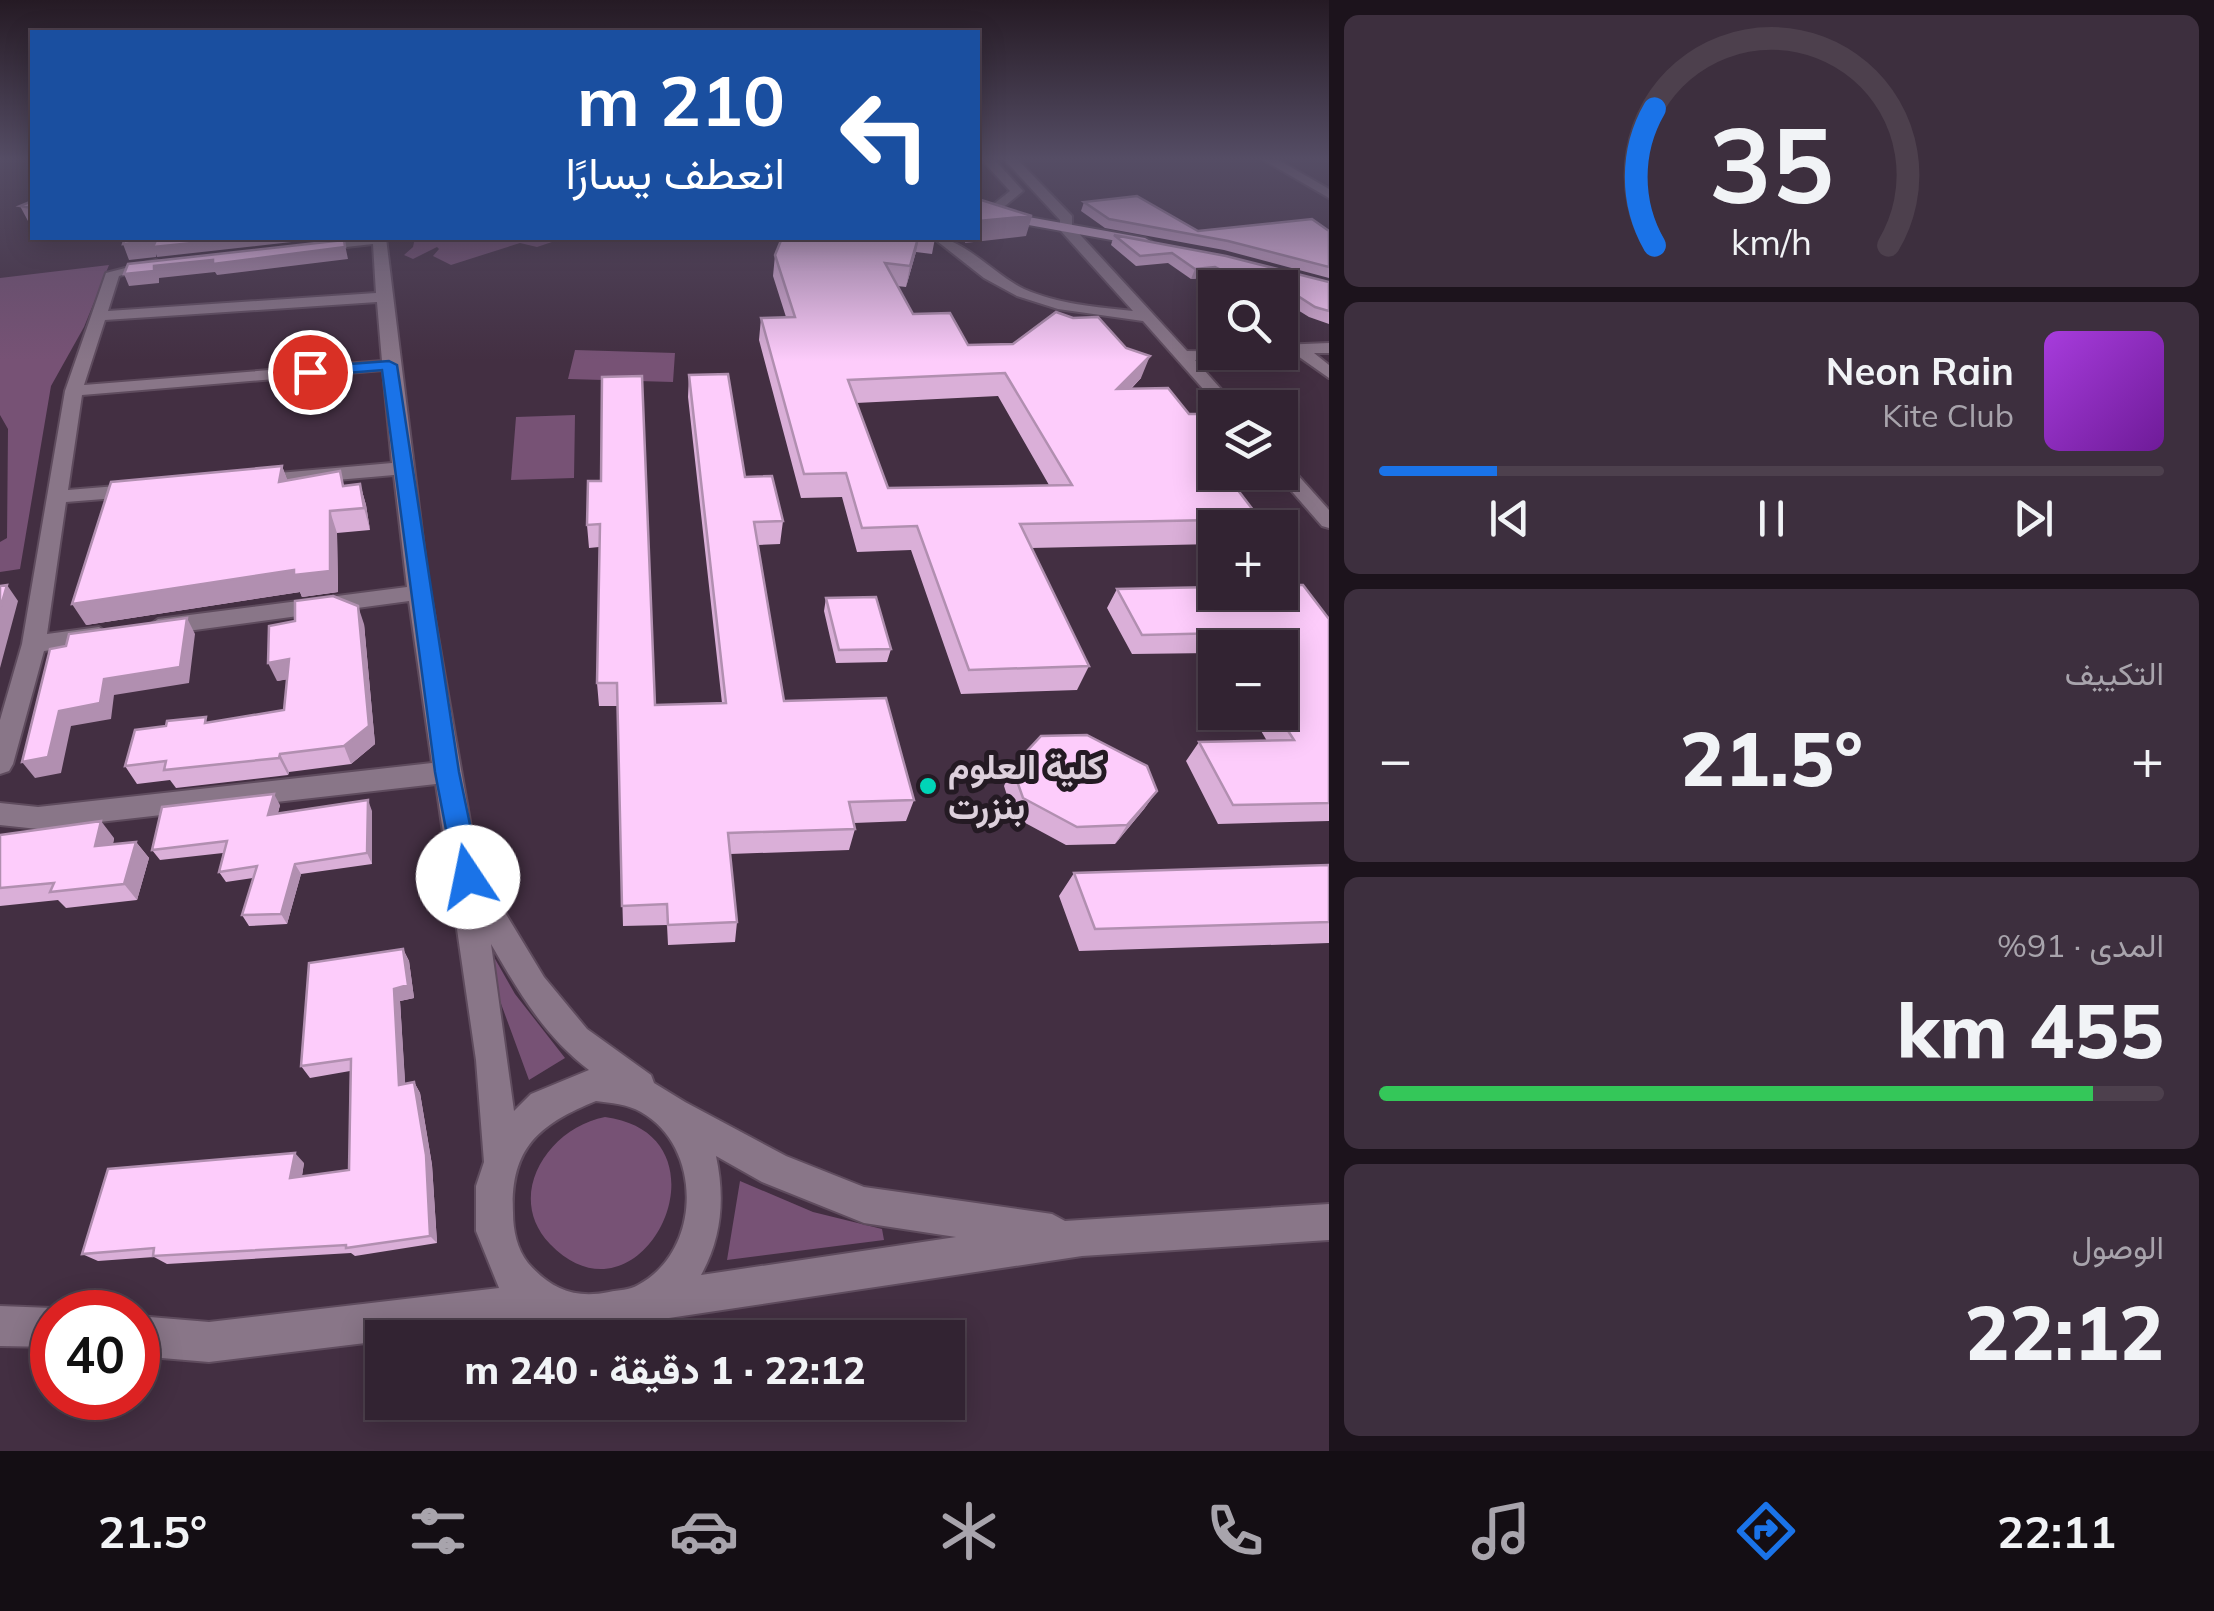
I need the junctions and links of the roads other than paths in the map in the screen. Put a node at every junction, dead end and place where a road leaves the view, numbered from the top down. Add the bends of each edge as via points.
1 (1068, 226) edge
2 (1080, 226) edge
3 (363, 240) edge
4 (379, 240) edge
5 (945, 240) edge
6 (1163, 242) edge
7 (284, 250) edge
8 (170, 262) edge
9 (384, 297) junction
10 (98, 316) junction
11 (1152, 318) junction
12 (1329, 348) edge
13 (1298, 350) joint
14 (1198, 355) edge
15 (1186, 356) junction
16 (389, 365) junction
17 (1329, 373) edge
18 (1215, 390) edge
19 (74, 391) junction
20 (405, 468) junction
21 (233, 482) edge
22 (1298, 487) edge
23 (156, 489) edge
24 (60, 497) junction
25 (1329, 522) edge
26 (421, 592) junction
27 (34, 644) junction
28 (0, 764) edge
29 (447, 772) junction
30 (0, 814) edge
31 (468, 877) junction
32 (664, 1106) junction
33 (500, 1157) junction
34 (1329, 1222) edge
35 (1082, 1237) junction
36 (540, 1302) junction
37 (648, 1302) junction
38 (0, 1326) edge
39 (30, 1327) edge
40 (160, 1338) edge

1 - 11 street
2 - 6 main road
3 - 7 street
4 - 9 street
5 - 11 street via 1025,295
8 - 10 street via 114,274
9 - 10 street
9 - 16 street
10 - 19 street
11 - 15 street
12 - 13 street
13 - 17 street
14 - 15 street
15 - 18 street
16 - 19 street
16 - 20 street
19 - 24 street
20 - 21 street
20 - 26 street
22 - 25 street
23 - 24 street
24 - 27 street
26 - 27 street
26 - 29 street
27 - 28 street
29 - 30 street via 38,818
29 - 31 street
31 - 32 street via 533,987 576,1040
31 - 33 street
32 - 33 street via 626,1086 567,1090 516,1128
32 - 35 street via 776,1170 864,1205
32 - 37 street via 694,1142 705,1210 696,1246 676,1278
33 - 36 street via 490,1196 494,1237 510,1274
34 - 35 street
35 - 37 street
36 - 37 street via 574,1317 612,1317
36 - 40 street via 210,1342
38 - 39 street

